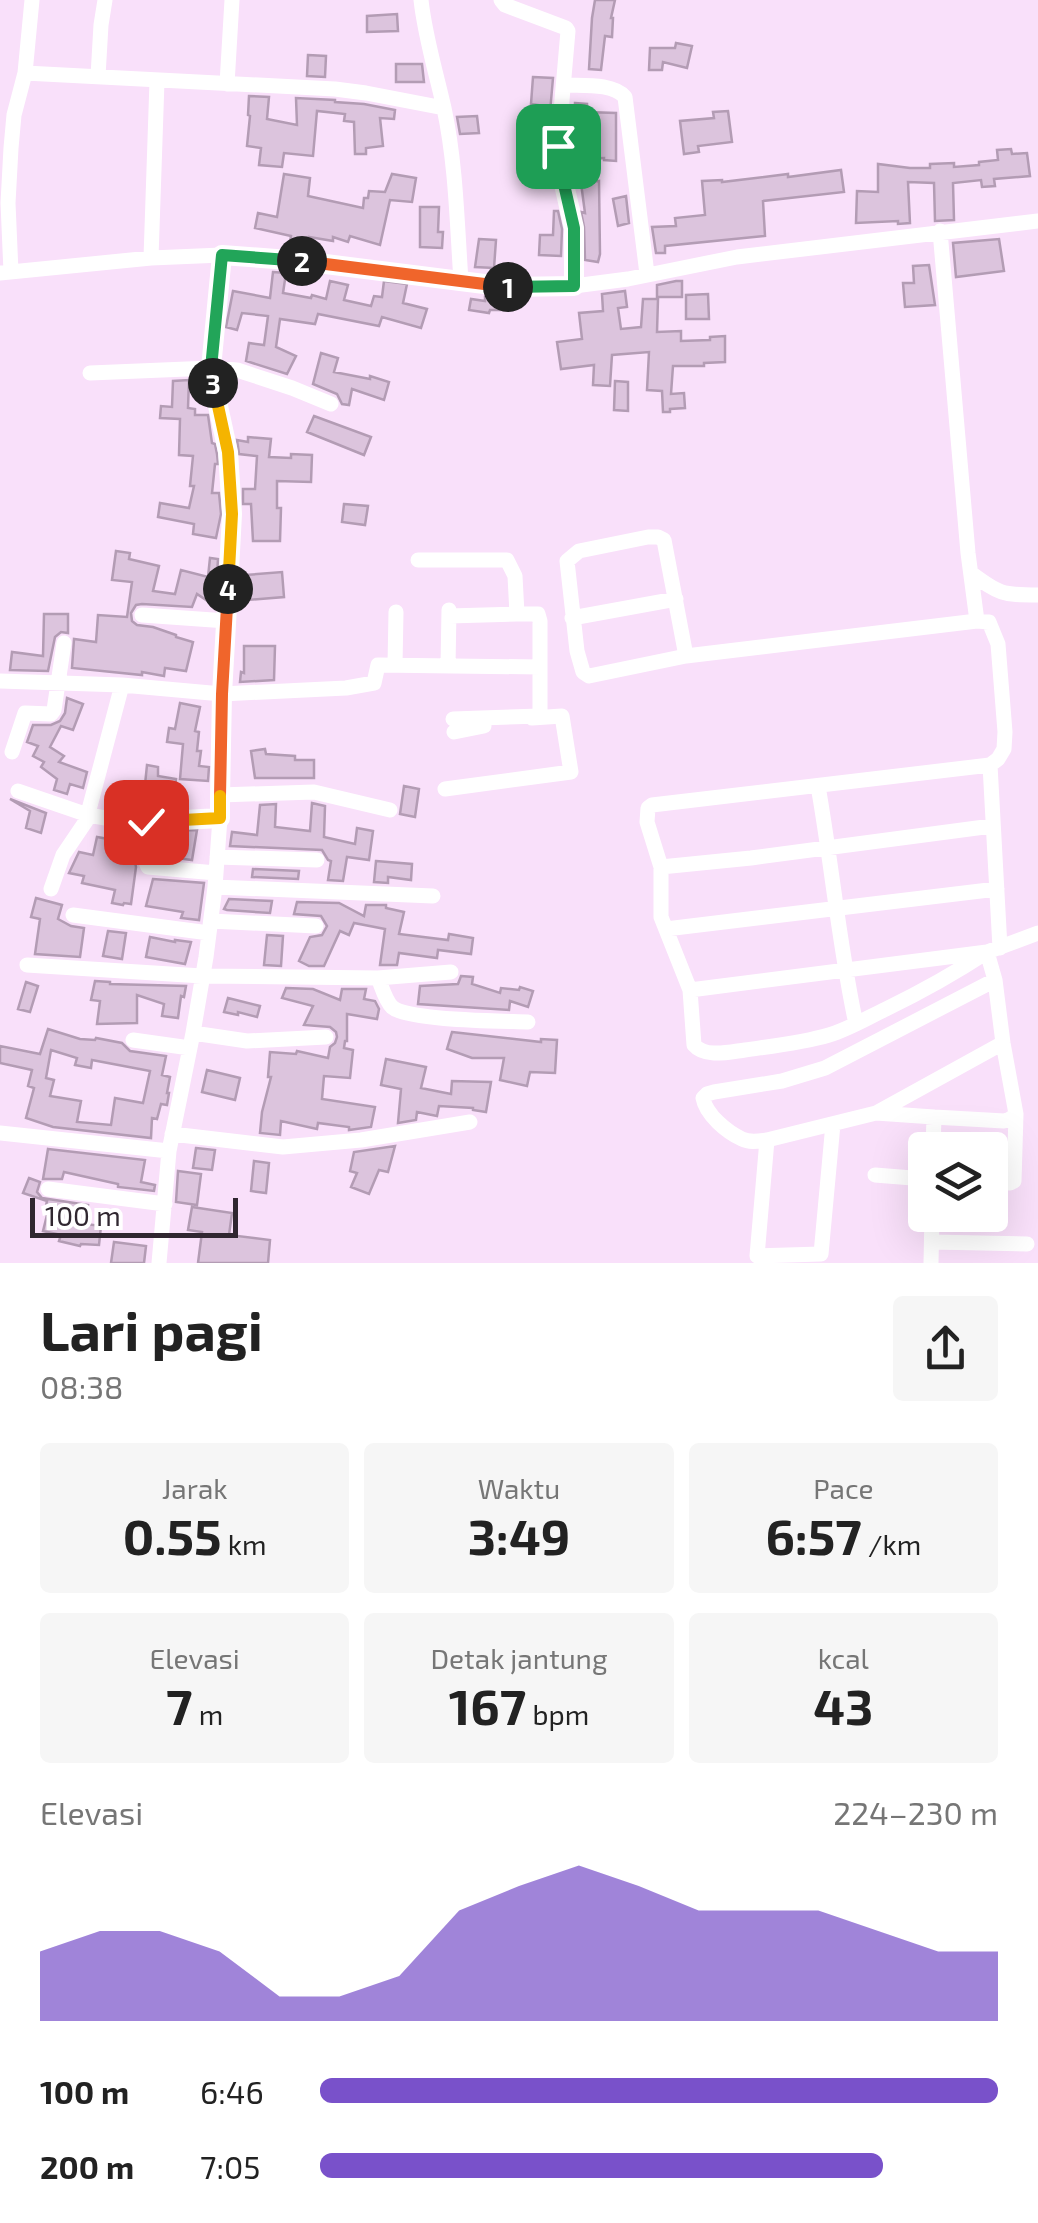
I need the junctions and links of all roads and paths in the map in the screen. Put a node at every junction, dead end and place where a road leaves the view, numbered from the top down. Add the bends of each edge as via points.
1 (32, 0) edge
2 (104, 0) edge
3 (232, 0) edge
4 (421, 0) edge
5 (501, 0) edge
6 (25, 73) junction
7 (98, 76) junction
8 (157, 80) junction
9 (227, 84) junction
10 (564, 85) junction
11 (444, 108) junction
12 (1038, 220) edge
13 (940, 231) junction
14 (222, 255) junction
15 (151, 258) junction
16 (5, 272) edge
17 (647, 274) junction
18 (461, 281) junction
19 (574, 286) junction
20 (211, 368) junction
21 (90, 373) dead end
22 (331, 404) dead end
23 (418, 560) dead end
24 (971, 573) junction
25 (1038, 594) edge
26 (676, 599) junction
27 (396, 612) dead end
28 (517, 614) junction
29 (142, 615) dead end
30 (572, 618) junction
31 (227, 620) junction
32 (977, 621) junction
33 (64, 643) dead end
34 (686, 656) junction
35 (395, 665) junction
36 (448, 666) junction
37 (540, 666) junction
38 (0, 681) edge
39 (59, 682) junction
40 (122, 685) junction
41 (222, 694) junction
42 (540, 716) junction
43 (453, 726) dead end
44 (12, 752) dead end
45 (990, 765) junction
46 (818, 786) junction
47 (445, 789) dead end
48 (18, 791) dead end
49 (220, 795) junction
50 (390, 810) dead end
51 (88, 815) junction
52 (220, 818) junction
53 (146, 822) junction
54 (992, 826) junction
55 (829, 847) junction
56 (317, 860) dead end
57 (660, 867) junction
58 (216, 872) junction
59 (997, 889) junction
60 (51, 890) dead end
61 (433, 896) dead end
62 (837, 908) junction
63 (73, 916) dead end
64 (316, 926) dead end
65 (210, 927) junction
66 (666, 929) junction
67 (1038, 933) edge
68 (993, 959) junction
69 (27, 965) dead end
70 (844, 971) junction
71 (451, 972) dead end
72 (202, 976) junction
73 (378, 978) junction
74 (690, 990) junction
75 (528, 1022) dead end
76 (856, 1024) junction
77 (326, 1037) dead end
78 (134, 1040) dead end
79 (192, 1041) junction
80 (1003, 1044) junction
81 (876, 1113) junction
82 (1016, 1114) junction
83 (934, 1117) junction
84 (470, 1122) dead end
85 (833, 1124) junction
86 (934, 1132) edge
87 (0, 1133) edge
88 (767, 1140) junction
89 (170, 1142) junction
90 (875, 1175) dead end
91 (908, 1178) edge
92 (1008, 1183) edge
93 (48, 1189) dead end
94 (165, 1204) junction
95 (932, 1232) edge
96 (932, 1242) junction
97 (1026, 1244) dead end
98 (159, 1263) edge
99 (931, 1263) edge

1 - 6 street
2 - 7 street
3 - 9 street
4 - 11 street
5 - 10 street via 566,28
6 - 7 street
6 - 16 street via 14,115
7 - 8 street
8 - 9 street
8 - 15 street
9 - 11 street via 351,91
10 - 17 street via 610,88 625,98
10 - 19 street via 558,146 574,228
11 - 18 street
12 - 13 street
13 - 17 street
13 - 24 street
14 - 15 street
14 - 18 street
14 - 20 street
15 - 16 street
17 - 19 street
18 - 19 street
20 - 21 street
20 - 22 street via 262,377
20 - 31 street via 232,514
23 - 28 street via 507,560 516,576
24 - 25 street via 996,592
24 - 32 street
26 - 30 street
26 - 30 street via 664,540 648,537 579,551 567,561
26 - 34 street
27 - 35 street
28 - 36 street via 449,613
28 - 37 street via 538,614
29 - 31 street
30 - 34 street via 589,676
31 - 41 street
32 - 34 street
32 - 45 street via 989,622 998,644 1004,749
33 - 39 street
35 - 36 street
35 - 41 street via 378,665 374,683 346,688
36 - 37 street
37 - 42 street
38 - 39 street
39 - 40 street
39 - 44 street via 51,714 22,717
40 - 41 street
40 - 51 street
41 - 49 street
42 - 43 street
42 - 47 street via 562,716 571,772
45 - 46 street
45 - 54 street
46 - 55 street
46 - 57 street via 648,808
48 - 51 street
49 - 50 street via 314,792
49 - 52 street
51 - 53 street
51 - 60 street
52 - 53 street
52 - 58 street
53 - 58 street via 148,867
54 - 55 street
54 - 59 street
55 - 57 street
55 - 62 street
56 - 58 street
57 - 66 street
58 - 61 street
58 - 65 street
59 - 62 street
59 - 68 street
62 - 66 street
62 - 70 street
63 - 65 street
64 - 65 street
65 - 72 street
66 - 74 street
67 - 68 street
68 - 70 street
68 - 76 street
68 - 80 street
68 - 88 street via 825,1068 703,1098 711,1116 742,1139
69 - 72 street
70 - 74 street
70 - 76 street
71 - 73 street
72 - 73 street
72 - 79 street
73 - 75 street via 396,1010
74 - 76 street via 694,1045 702,1052 808,1040
77 - 79 street
78 - 79 street
79 - 89 street
80 - 81 street
80 - 82 street
81 - 83 street
81 - 85 street
82 - 83 street via 1010,1120
82 - 92 street via 1014,1180
83 - 86 street
84 - 89 street via 282,1147
85 - 88 street
85 - 88 street via 820,1254 757,1256
87 - 89 street
89 - 94 street
90 - 91 street
93 - 94 street
94 - 98 street
95 - 96 street
96 - 97 street
96 - 99 street

